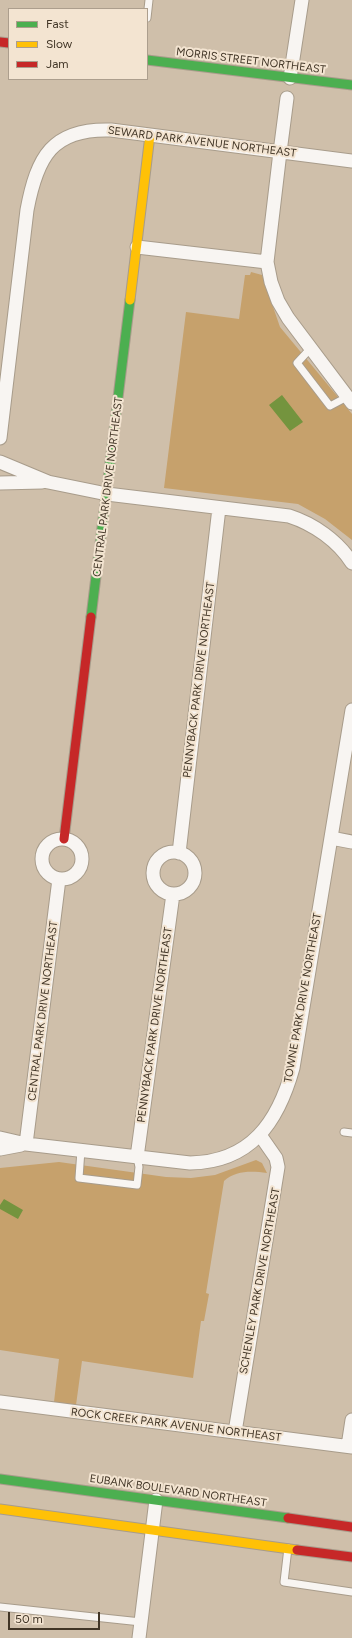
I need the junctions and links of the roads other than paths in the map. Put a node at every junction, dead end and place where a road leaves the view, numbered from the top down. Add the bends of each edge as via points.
1 (302, 0) edge
2 (148, 60) edge
3 (290, 78) junction
4 (352, 85) edge
5 (287, 98) dead end
6 (150, 135) junction
7 (280, 152) junction
8 (352, 161) edge
9 (137, 247) junction
10 (267, 262) junction
11 (310, 349) junction
12 (350, 400) edge
13 (0, 438) edge
14 (0, 462) edge
15 (48, 482) junction
16 (0, 483) edge
17 (107, 494) junction
18 (219, 508) junction
19 (351, 558) edge
20 (352, 710) edge
21 (350, 728) edge
22 (330, 838) junction
23 (64, 839) junction
24 (352, 842) edge
25 (179, 853) junction
26 (59, 879) junction
27 (173, 894) junction
28 (344, 1132) dead end
29 (352, 1133) edge
30 (260, 1135) junction
31 (0, 1138) edge
32 (26, 1144) junction
33 (0, 1149) edge
34 (81, 1150) junction
35 (137, 1157) junction
36 (0, 1402) edge
37 (352, 1420) edge
38 (235, 1432) junction
39 (350, 1446) edge
40 (0, 1479) edge
41 (156, 1500) junction
42 (0, 1509) edge
43 (352, 1527) edge
44 (152, 1529) junction
45 (288, 1548) junction
46 (352, 1557) edge
47 (352, 1592) edge
48 (0, 1607) edge
49 (141, 1622) junction
50 (139, 1638) edge

1 - 3 street
2 - 3 street, MORRIS STREET NORTHEAST
3 - 4 street, MORRIS STREET NORTHEAST
5 - 7 street
6 - 7 street, SEWARD PARK AVENUE NORTHEAST
6 - 9 street, CENTRAL PARK DRIVE NORTHEAST
6 - 13 street, SEWARD PARK AVENUE NORTHEAST via 98,129 66,137 46,154 39,167 27,210
7 - 8 street, SEWARD PARK AVENUE NORTHEAST
7 - 10 street
9 - 10 street
9 - 17 street, CENTRAL PARK DRIVE NORTHEAST
10 - 11 street via 278,301
11 - 12 street
11 - 12 lane via 297,363 330,406
14 - 15 street
15 - 16 street
15 - 17 street
17 - 18 street
17 - 23 street, CENTRAL PARK DRIVE NORTHEAST
18 - 19 street via 295,518 314,527
18 - 25 street, PENNYBACK PARK DRIVE NORTHEAST
20 - 21 street, TOWNE PARK DRIVE NORTHEAST
21 - 22 street, TOWNE PARK DRIVE NORTHEAST
22 - 24 street
22 - 30 street, TOWNE PARK DRIVE NORTHEAST via 293,1068 287,1091 276,1114
23 - 26 street via 50,843 42,856 46,871
23 - 26 street via 70,840 79,848 82,858 79,870 75,874
25 - 27 street via 185,855 193,866 194,879 186,890
25 - 27 street via 173,852 162,856 153,871 160,889
26 - 32 street, CENTRAL PARK DRIVE NORTHEAST
27 - 35 street, PENNYBACK PARK DRIVE NORTHEAST
28 - 29 lane
30 - 35 street, TOWNE PARK DRIVE NORTHEAST via 248,1146 211,1161 190,1163
30 - 38 street, SCHENLEY PARK DRIVE NORTHEAST via 276,1158 278,1167
31 - 32 street, TOWNE PARK DRIVE NORTHEAST
32 - 33 street, TOWNE PARK DRIVE NORTHEAST
32 - 34 street, TOWNE PARK DRIVE NORTHEAST
34 - 35 street, TOWNE PARK DRIVE NORTHEAST
34 - 35 lane via 79,1178 137,1185
36 - 38 street, ROCK CREEK PARK AVENUE NORTHEAST
37 - 39 street
38 - 39 street, ROCK CREEK PARK AVENUE NORTHEAST
40 - 41 street, EUBANK BOULEVARD NORTHEAST
41 - 43 street, EUBANK BOULEVARD NORTHEAST
41 - 44 street
42 - 44 street
44 - 45 street
44 - 49 street
45 - 46 street
45 - 47 lane via 284,1582
48 - 49 lane
49 - 50 street

